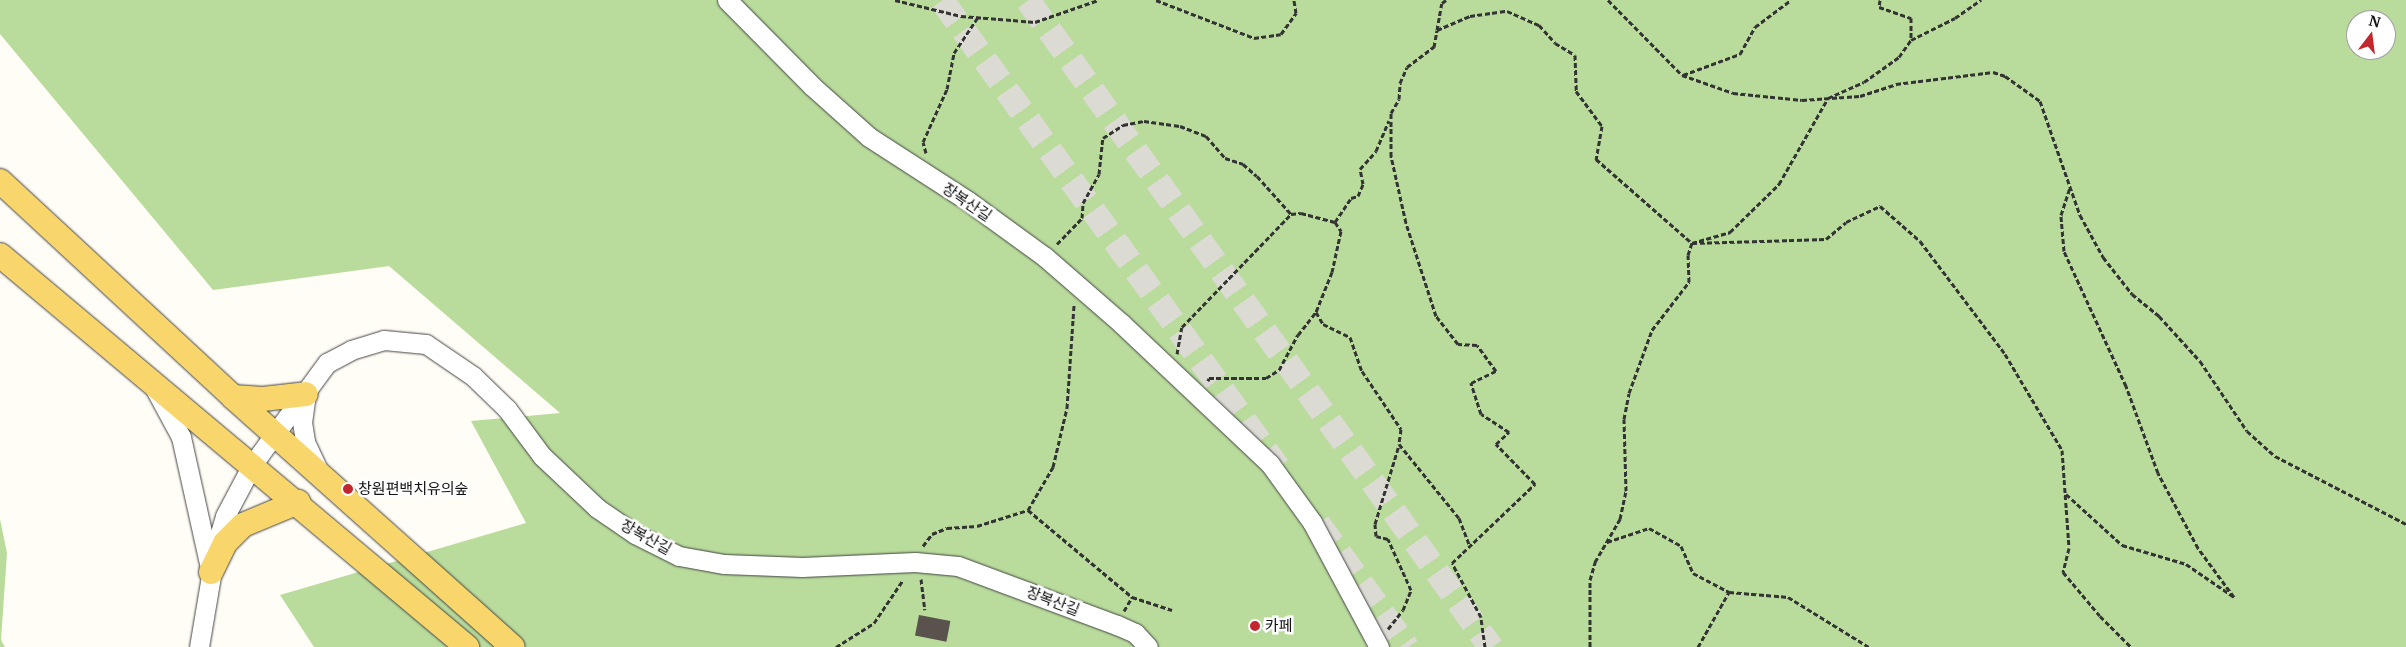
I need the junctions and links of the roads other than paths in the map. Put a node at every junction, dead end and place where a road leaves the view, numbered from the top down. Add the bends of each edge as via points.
1 (727, 0) edge
2 (0, 181) edge
3 (0, 255) edge
4 (150, 380) junction
5 (306, 394) junction
6 (233, 397) junction
7 (274, 434) junction
8 (252, 465) junction
9 (320, 476) junction
10 (298, 502) junction
11 (211, 572) junction
12 (1378, 645) edge
13 (199, 647) edge
14 (467, 647) edge
15 (513, 647) edge
16 (1148, 647) edge

1 - 12 street, 장복산길 via 812,86 869,137 1048,260 1270,464 1312,522
2 - 6 main road
3 - 4 main road
4 - 8 main road
4 - 11 street via 181,437
5 - 6 main road via 263,399
5 - 7 street, 장복산길
5 - 9 street via 302,422 305,442
5 - 16 street, 장복산길 via 327,363 351,350 384,340 426,344 473,376 507,409 542,456 597,508 635,534 680,556 724,564 802,567 917,562 958,566 1135,633
6 - 7 main road
7 - 8 street, 장복산길
7 - 9 main road
8 - 10 main road
8 - 11 street, 장복산길 via 225,516
9 - 15 main road
10 - 11 main road via 243,524 225,543
10 - 14 main road
11 - 13 street, 장복산길

